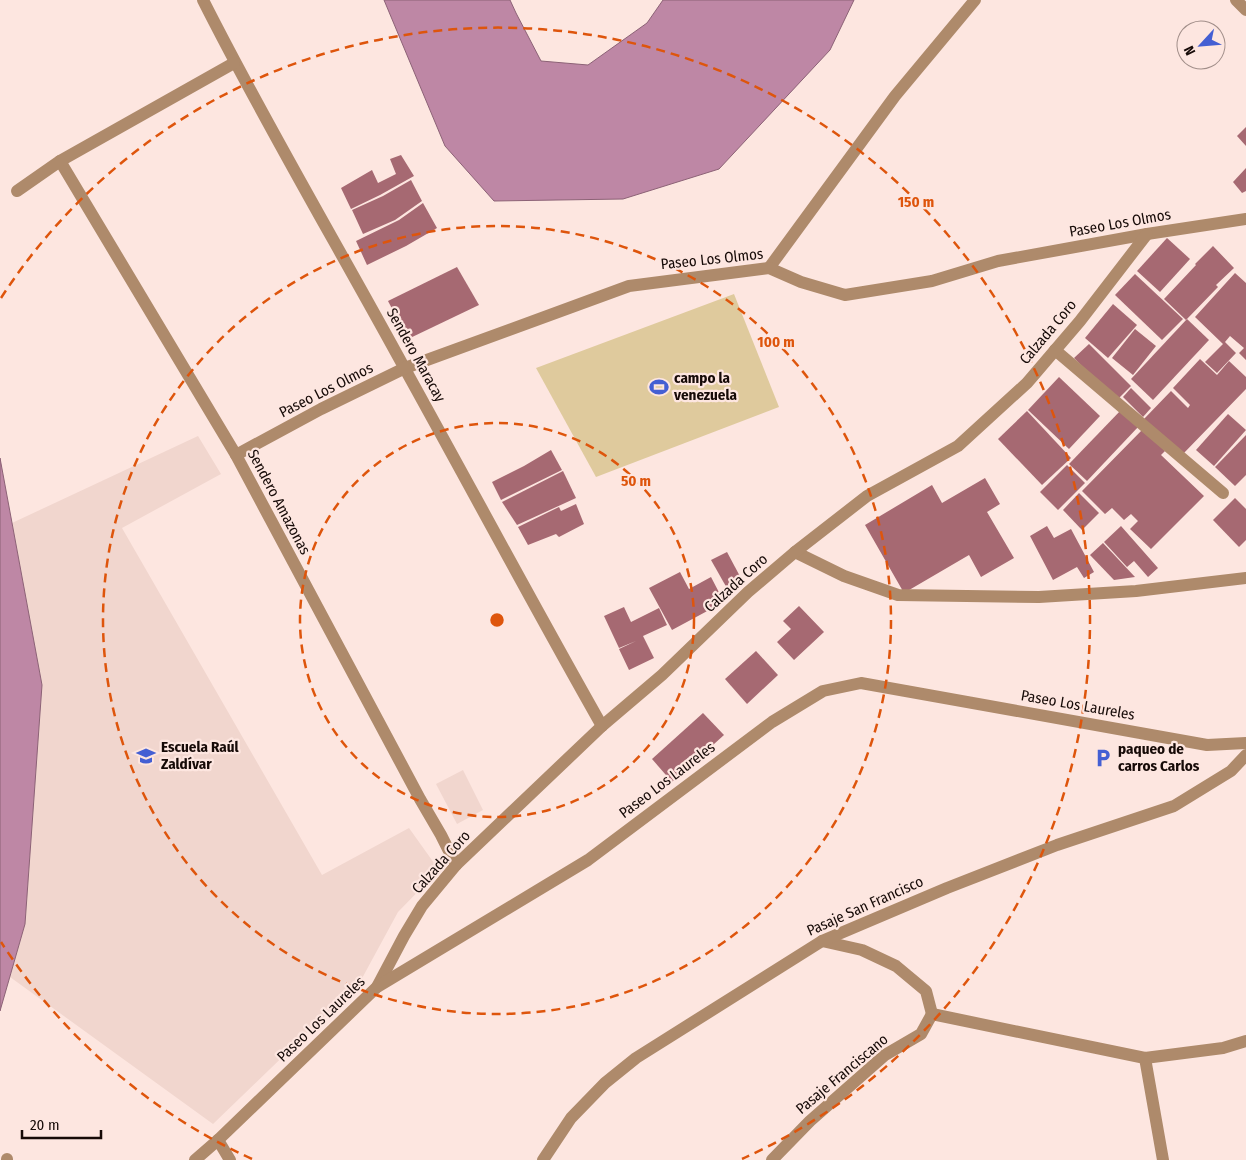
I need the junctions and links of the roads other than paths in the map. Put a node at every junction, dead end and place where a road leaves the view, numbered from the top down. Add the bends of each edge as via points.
1 (203, 0) edge
2 (975, 0) edge
3 (1236, 0) edge
4 (1246, 10) edge
5 (234, 62) junction
6 (60, 161) junction
7 (17, 191) dead end
8 (1246, 219) edge
9 (1147, 234) junction
10 (769, 268) junction
11 (1055, 350) junction
12 (405, 368) junction
13 (236, 455) junction
14 (1223, 493) dead end
15 (795, 552) junction
16 (1246, 578) edge
17 (602, 726) junction
18 (1246, 743) edge
19 (1246, 755) edge
20 (456, 865) junction
21 (822, 941) junction
22 (377, 987) junction
23 (932, 1014) junction
24 (1246, 1041) edge
25 (1145, 1058) junction
26 (218, 1140) junction
27 (195, 1160) edge
28 (230, 1160) edge
29 (543, 1160) edge
30 (772, 1160) edge
31 (1163, 1160) edge

1 - 5 street, Sendero Maracay
2 - 10 street via 895,96
3 - 4 street
5 - 6 street
5 - 12 street, Sendero Maracay
6 - 7 street
6 - 13 street, Sendero Amazonas
8 - 9 street, Paseo Los Olmos
9 - 10 street, Paseo Los Olmos via 998,261 932,281 845,295
9 - 11 street, Calzada Coro
10 - 12 street, Paseo Los Olmos via 629,286
11 - 14 street
11 - 15 street, Calzada Coro via 1027,384 958,446 867,496
12 - 13 street, Paseo Los Olmos
12 - 17 street, Sendero Maracay
13 - 20 street, Sendero Amazonas
15 - 16 street via 844,576 898,595 1039,597 1136,591
15 - 17 street, Calzada Coro
17 - 20 street, Calzada Coro
18 - 22 street, Paseo Los Laureles via 1207,745 860,683 823,691 772,722 588,860
19 - 21 street, Pasaje San Francisco via 1231,772 1174,806 1057,844
20 - 22 street, Calzada Coro via 422,906
21 - 23 street via 862,950 896,966 926,991
21 - 29 street, Pasaje San Francisco via 621,1070 571,1118
22 - 26 street, Paseo Los Laureles
23 - 25 street
23 - 30 street, Pasaje Franciscano via 921,1034 885,1055 810,1121
24 - 25 street via 1223,1048
25 - 31 street
26 - 27 street, Paseo Los Laureles
26 - 28 street

